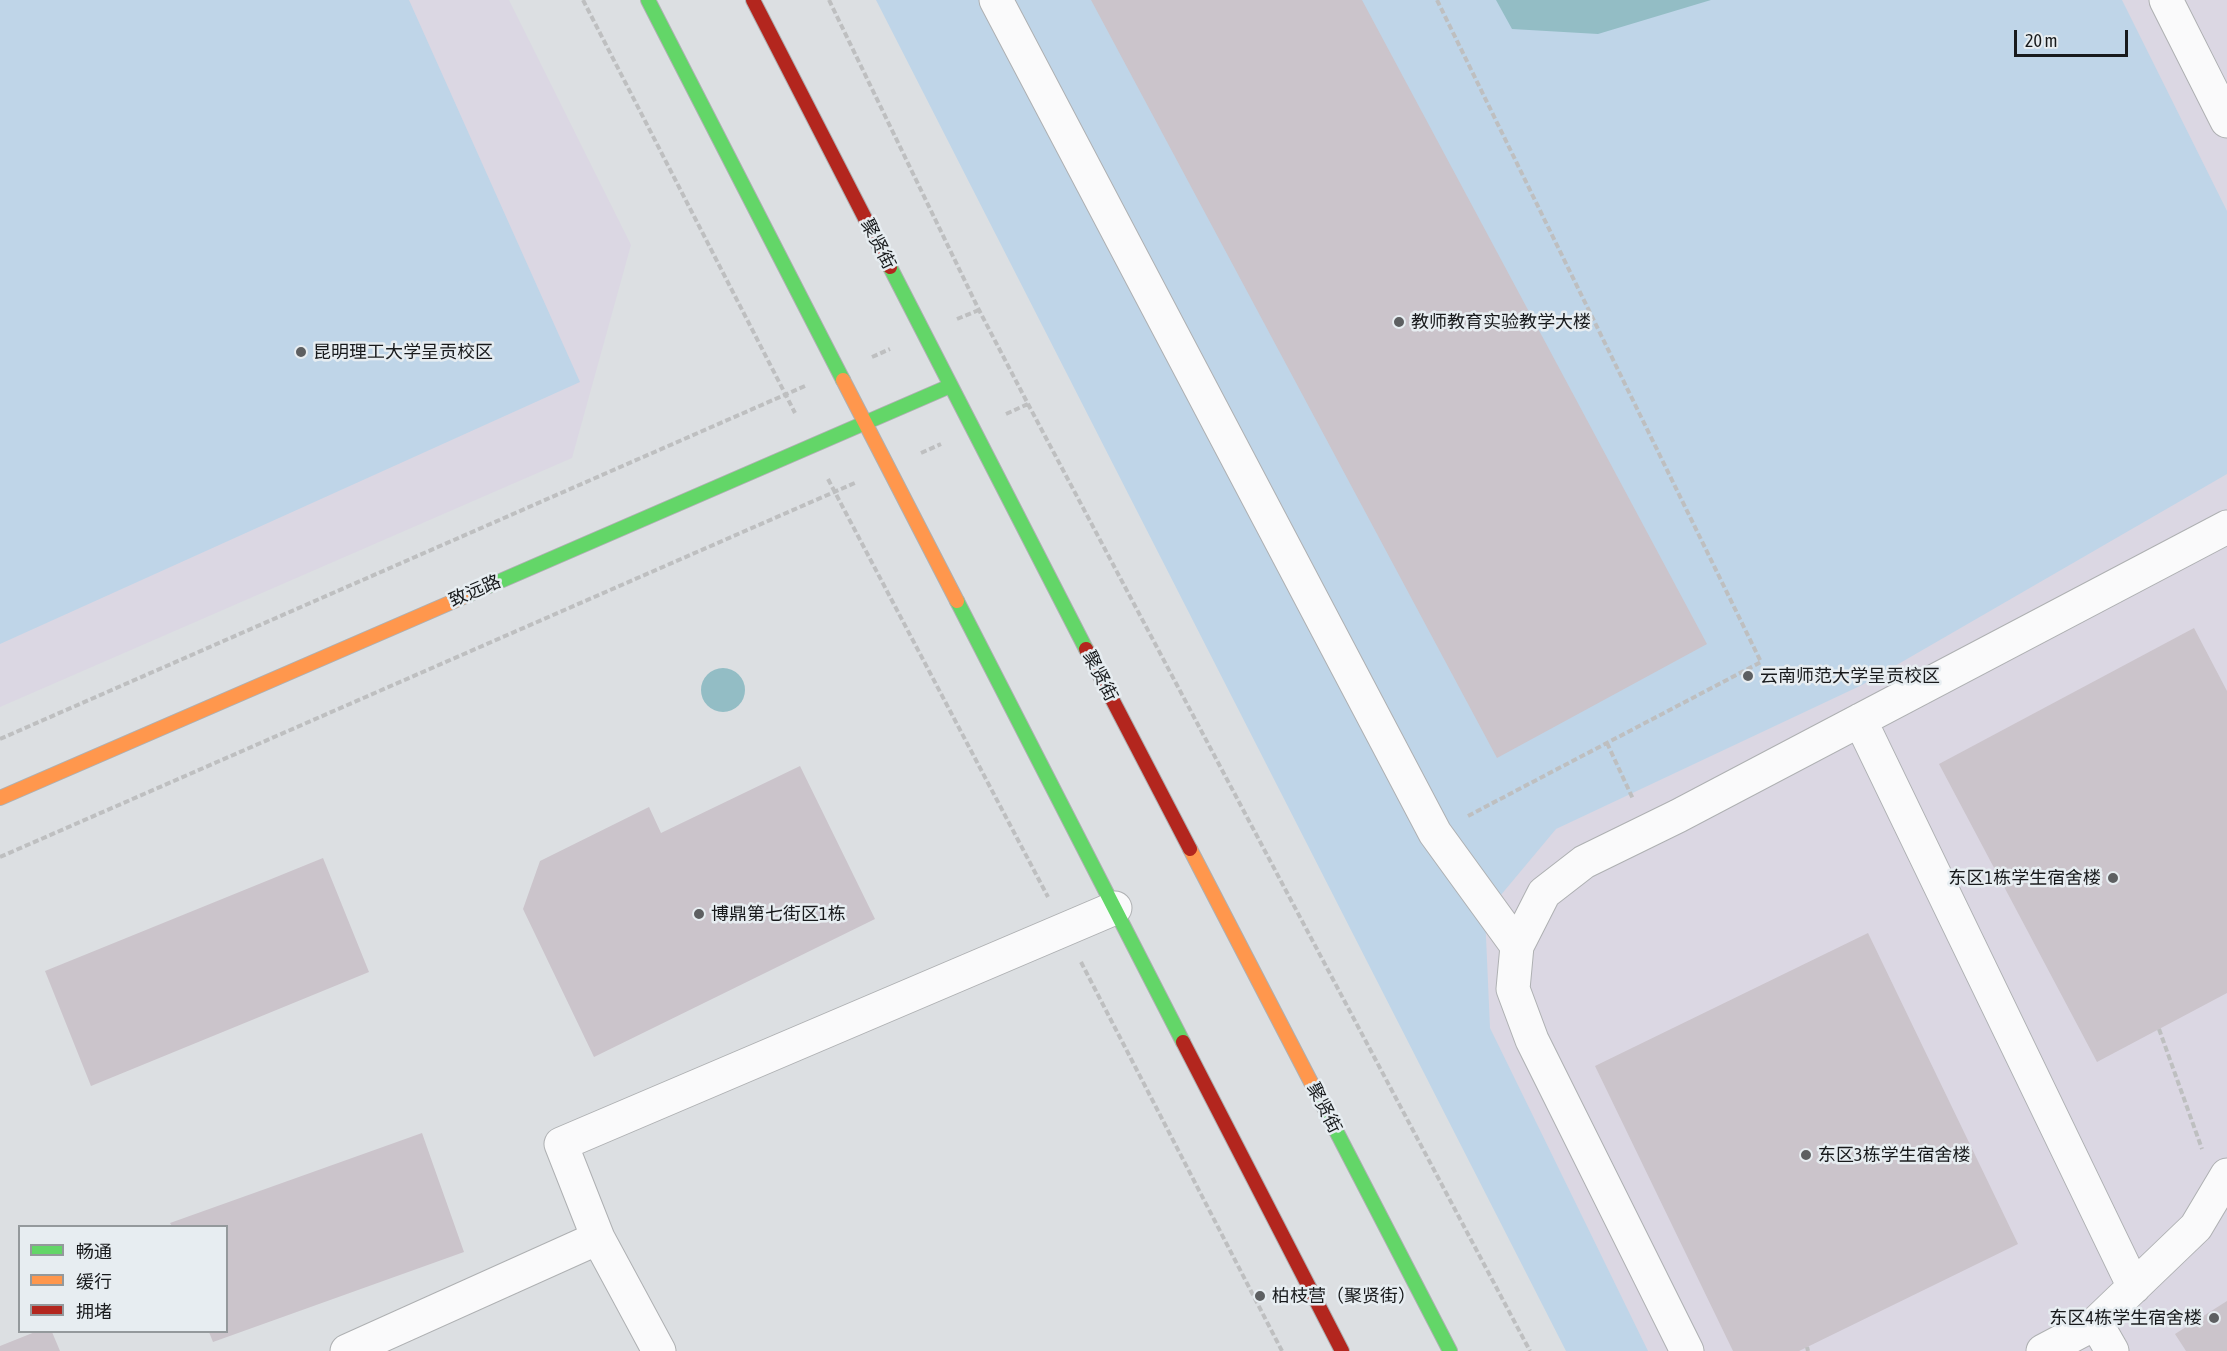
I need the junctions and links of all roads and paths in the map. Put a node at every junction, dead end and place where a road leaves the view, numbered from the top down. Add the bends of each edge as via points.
1 (583, 0) edge
2 (648, 0) edge
3 (753, 0) edge
4 (829, 0) edge
5 (996, 0) edge
6 (1437, 0) edge
7 (2166, 0) edge
8 (2224, 110) edge
9 (979, 310) junction
10 (924, 334) junction
11 (837, 372) junction
12 (950, 386) junction
13 (786, 395) junction
14 (1028, 404) junction
15 (863, 423) junction
16 (973, 429) junction
17 (811, 445) junction
18 (887, 469) junction
19 (835, 492) junction
20 (2227, 526) edge
21 (1860, 720) junction
22 (0, 739) edge
23 (1607, 743) junction
24 (0, 798) edge
25 (1648, 830) junction
26 (1435, 833) junction
27 (0, 857) edge
28 (1115, 908) junction
29 (1064, 928) junction
30 (1517, 946) junction
31 (2159, 1029) dead end
32 (2222, 1184) edge
33 (598, 1238) junction
34 (2134, 1287) junction
35 (2096, 1323) junction
36 (347, 1351) edge
37 (659, 1351) edge
38 (1282, 1351) edge
39 (1342, 1351) edge
40 (1450, 1351) edge
41 (1530, 1351) edge
42 (1687, 1351) edge
43 (2043, 1351) edge
44 (2112, 1351) edge

1 - 13 path
2 - 11 main road
3 - 10 main road, 聚贤街
4 - 9 path
5 - 26 street
6 - 23 path via 1761,662
7 - 8 street
9 - 10 path
9 - 14 path
10 - 11 path
10 - 12 main road, 聚贤街
11 - 13 path
11 - 15 main road
12 - 15 main road, 致远路
12 - 16 main road, 聚贤街
13 - 17 path
13 - 22 path
14 - 16 path
14 - 41 path
15 - 17 main road, 致远路
15 - 18 main road
16 - 18 path
16 - 40 main road, 聚贤街
17 - 19 path
17 - 24 main road, 致远路
18 - 19 path
18 - 28 main road
19 - 27 path
19 - 29 path
20 - 21 street
21 - 25 street
21 - 34 street
23 - 25 path
23 - 26 path
25 - 30 street via 1584,862 1544,893
26 - 30 street
28 - 29 street
28 - 39 main road
29 - 33 street via 561,1144
29 - 38 path
30 - 42 street via 1513,989 1532,1040
31 - 32 path
32 - 34 street via 2196,1227
33 - 36 street
33 - 37 street
34 - 35 street
35 - 43 street
35 - 44 street

